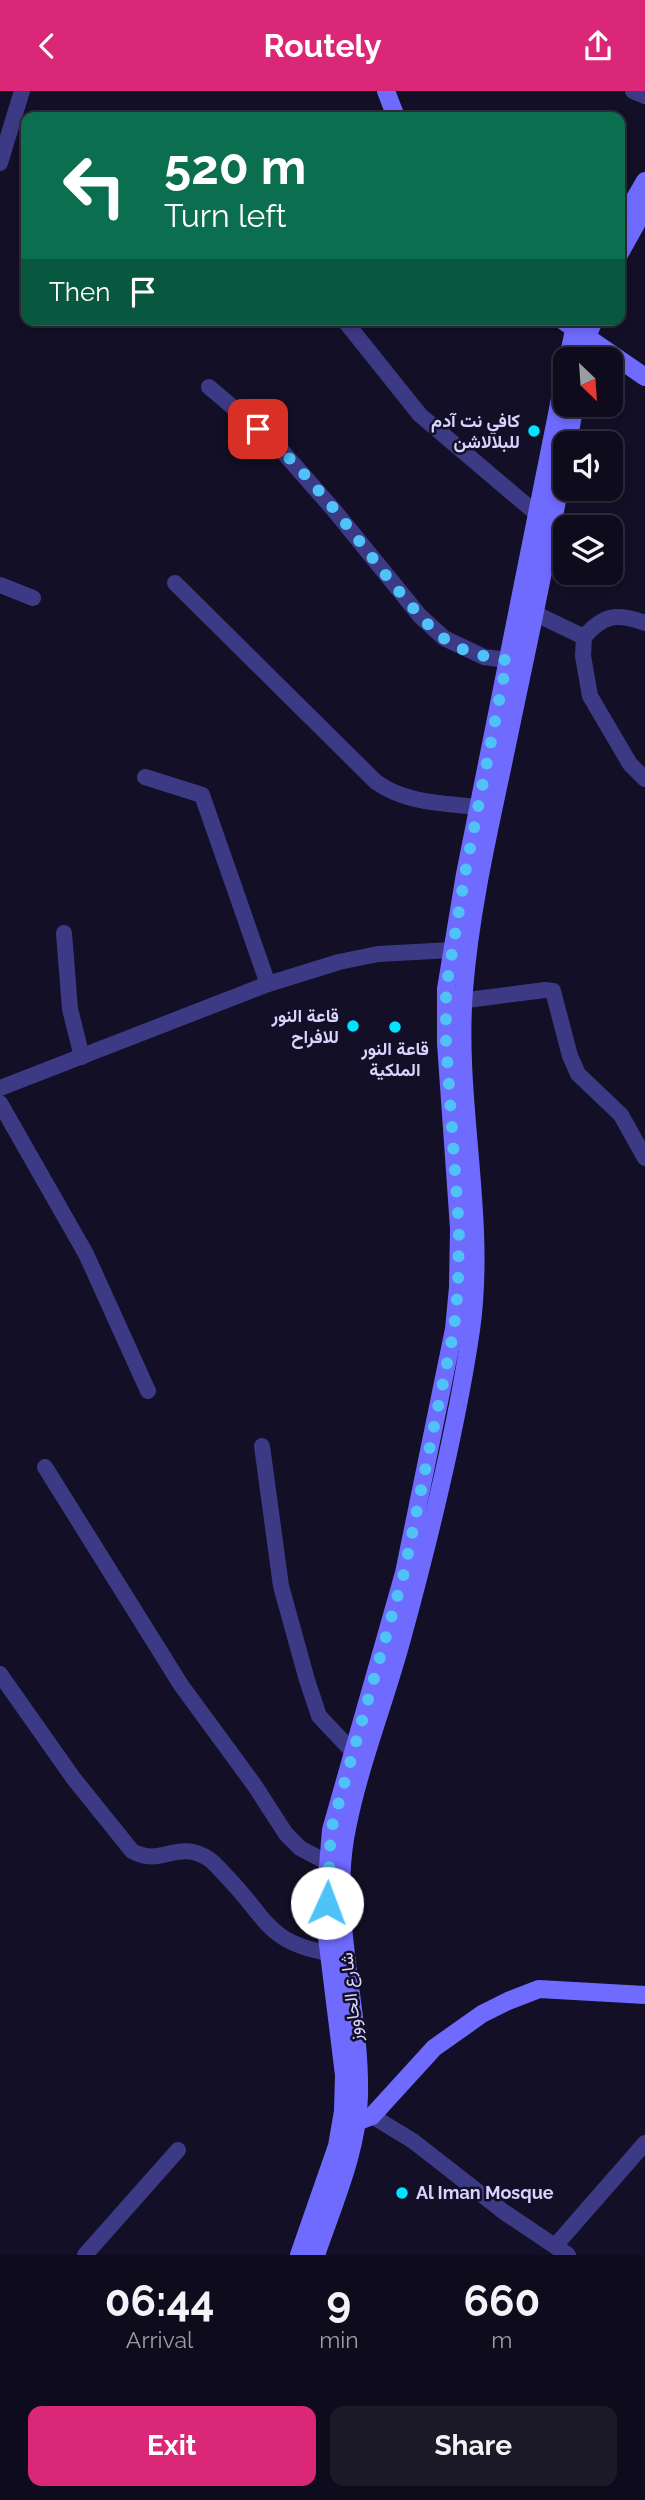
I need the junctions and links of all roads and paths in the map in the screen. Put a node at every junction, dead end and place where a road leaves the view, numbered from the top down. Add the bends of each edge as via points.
1 (22, 91) edge
2 (386, 91) edge
3 (633, 91) edge
4 (645, 96) edge
5 (394, 112) edge
6 (0, 163) edge
7 (645, 181) edge
8 (645, 208) edge
9 (625, 215) edge
10 (625, 244) edge
11 (349, 326) edge
12 (579, 326) edge
13 (579, 326) edge
14 (580, 326) edge
15 (572, 347) edge
16 (582, 347) edge
17 (645, 377) edge
18 (209, 387) dead end
19 (556, 417) edge
20 (556, 501) edge
21 (537, 514) junction
22 (175, 583) dead end
23 (0, 585) edge
24 (33, 598) dead end
25 (534, 613) junction
26 (645, 622) edge
27 (584, 637) junction
28 (507, 660) junction
29 (145, 777) dead end
30 (645, 779) edge
31 (477, 807) junction
32 (64, 933) dead end
33 (452, 950) junction
34 (268, 984) junction
35 (455, 1002) junction
36 (82, 1057) junction
37 (0, 1088) edge
38 (0, 1103) edge
39 (621, 1115) junction
40 (645, 1134) edge
41 (645, 1158) edge
42 (148, 1391) dead end
43 (262, 1446) dead end
44 (45, 1467) dead end
45 (0, 1674) edge
46 (352, 1751) junction
47 (328, 1863) junction
48 (329, 1953) junction
49 (645, 1995) edge
50 (356, 2120) junction
51 (645, 2143) edge
52 (178, 2150) dead end
53 (562, 2251) edge
54 (85, 2255) edge
55 (299, 2255) edge
56 (316, 2255) edge

1 - 6 street
2 - 5 main road
3 - 4 street
7 - 9 main road
8 - 10 main road
11 - 21 street via 420,415
12 - 15 main road
13 - 16 main road
14 - 17 main road
18 - 28 street via 275,443 419,616 465,650
19 - 21 main road
20 - 25 main road, شارع الحاووز
21 - 28 main road
22 - 31 street via 376,782 407,798
23 - 24 street
25 - 27 street
25 - 35 main road, شارع الحاووز
26 - 27 street via 611,617 594,625
27 - 30 street via 590,697 630,764
28 - 31 main road
29 - 34 street via 202,795
31 - 33 main road
32 - 36 street via 70,1010
33 - 34 street via 378,954
33 - 35 main road via 446,989
34 - 36 street
35 - 39 street via 553,991 578,1074
35 - 46 main road via 446,1043 459,1228 454,1329 404,1573
35 - 50 main road, شارع الحاووز via 475,1231 475,1284 471,1327 439,1487 345,1842 342,1890 358,2066
36 - 37 street
38 - 42 street via 86,1254
39 - 40 street
39 - 41 street
43 - 46 street via 281,1587 307,1680 318,1716
44 - 47 street via 181,1685 286,1834 300,1848
45 - 48 street via 132,1851 144,1858 192,1850 211,1860 286,1941
46 - 47 main road via 331,1830
47 - 48 main road
48 - 50 main road via 344,2075
49 - 50 main road via 539,1989 508,2001 434,2048
50 - 53 street via 412,2141
50 - 55 main road via 337,2146
50 - 56 main road, شارع الحاووز via 340,2187
51 - 53 street
52 - 54 street

